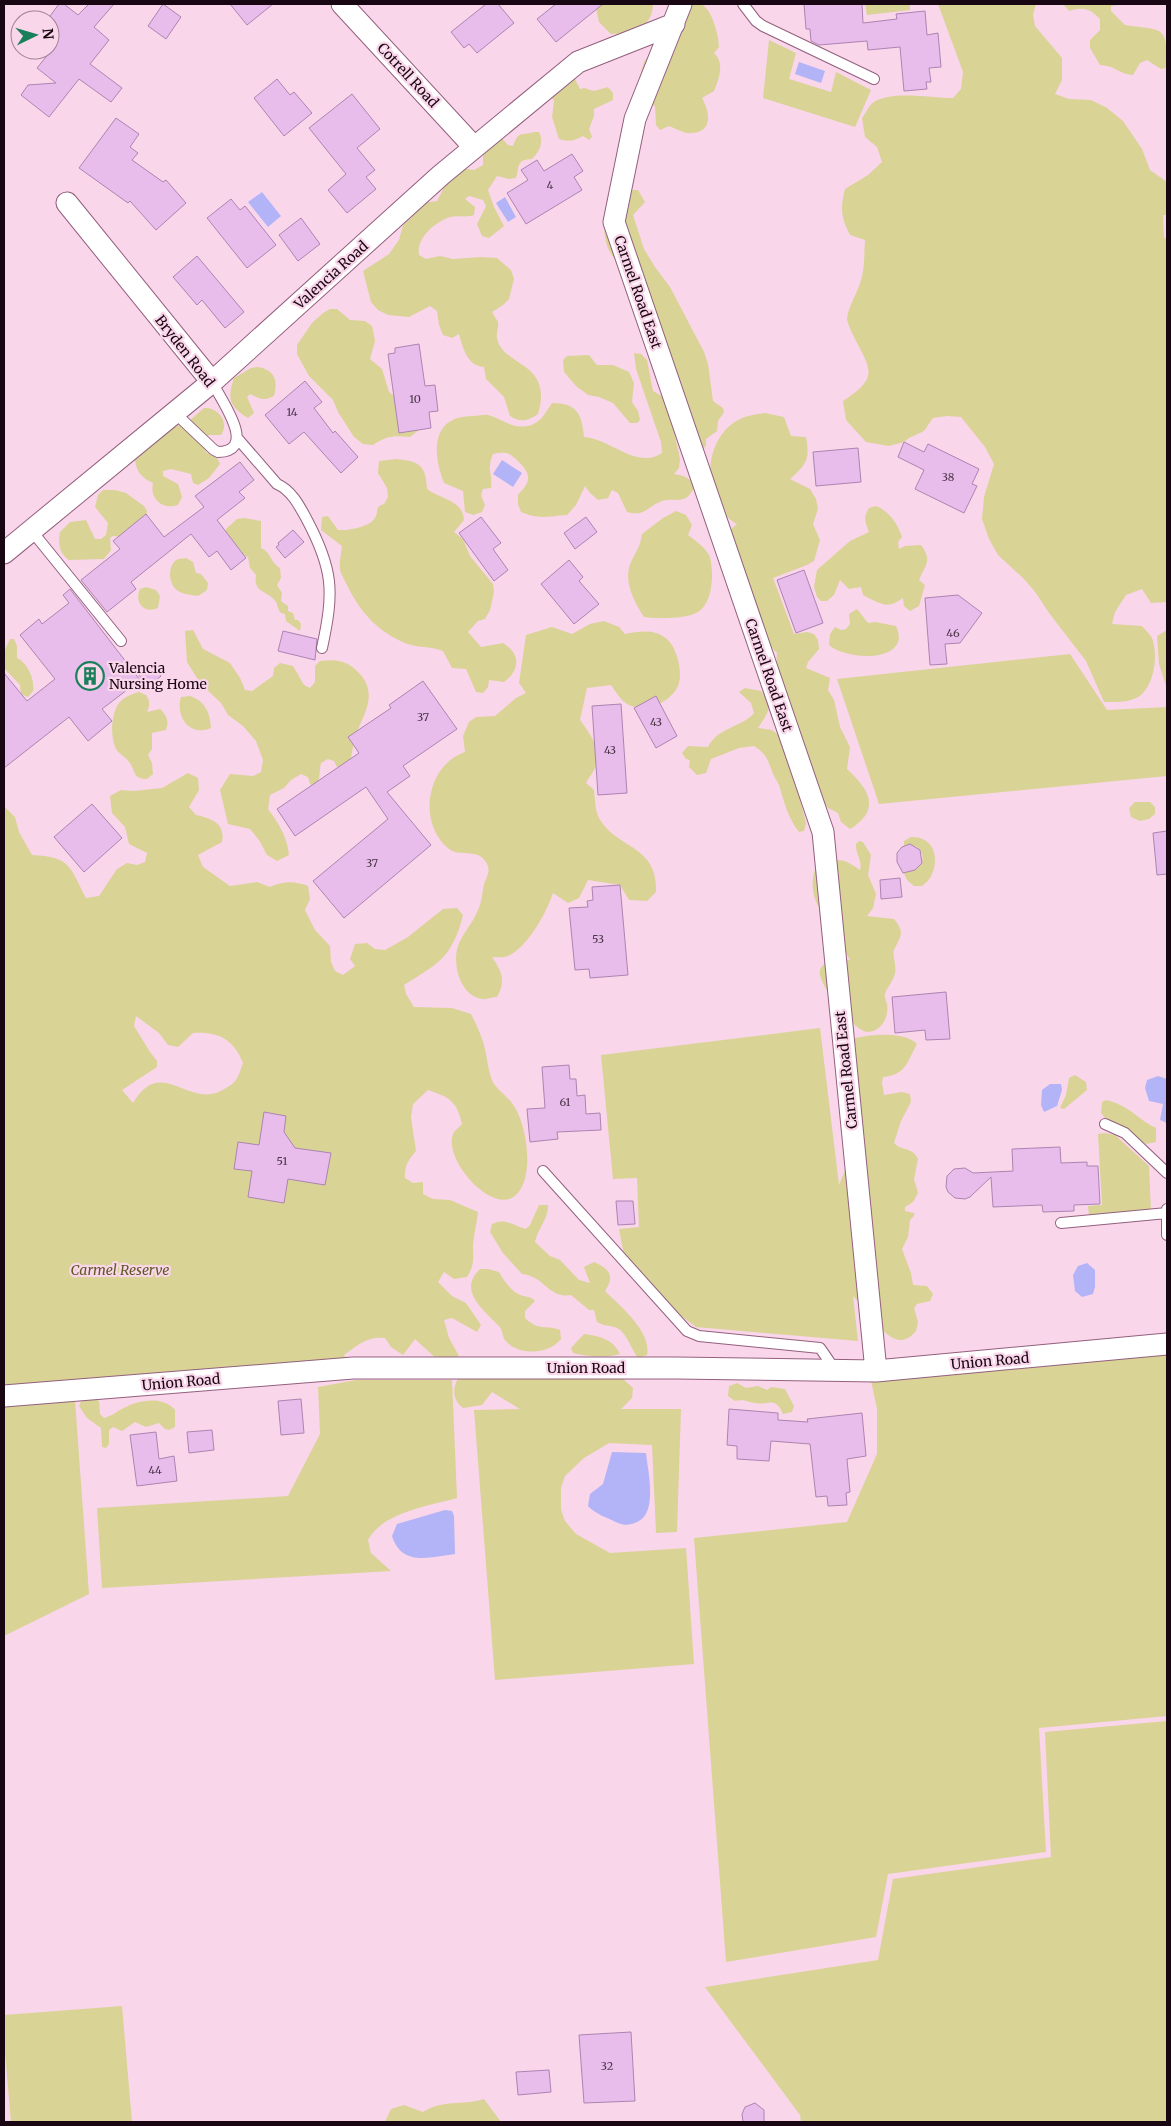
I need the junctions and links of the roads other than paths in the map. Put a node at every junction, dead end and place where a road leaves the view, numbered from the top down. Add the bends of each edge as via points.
1 (342, 4) edge
2 (681, 4) edge
3 (743, 4) edge
4 (674, 24) junction
5 (874, 79) dead end
6 (474, 147) junction
7 (67, 203) dead end
8 (212, 382) junction
9 (175, 412) junction
10 (238, 439) junction
11 (32, 530) junction
12 (4, 553) edge
13 (121, 642) dead end
14 (322, 648) dead end
15 (1105, 1124) dead end
16 (543, 1171) dead end
17 (1167, 1173) edge
18 (1167, 1209) edge
19 (1167, 1214) edge
20 (1062, 1223) dead end
21 (1167, 1235) edge
22 (1167, 1344) edge
23 (831, 1370) junction
24 (876, 1371) junction
25 (4, 1396) edge

1 - 6 street, Cotrell Road
2 - 4 street, Carmel Road East
3 - 5 lane via 763,26
4 - 6 street, Valencia Road via 578,62
4 - 24 street, Carmel Road East via 634,119 614,222 823,832
6 - 8 street, Valencia Road
7 - 8 street, Bryden Road
8 - 9 street, Valencia Road
8 - 10 lane, Bryden Road
9 - 10 lane via 218,452 232,449
9 - 11 street, Valencia Road
10 - 14 lane, Bryden Road via 276,484 284,487 297,502 324,553 330,590
11 - 12 street, Valencia Road
11 - 13 lane
15 - 17 lane via 1125,1133
16 - 23 lane via 687,1330 699,1336 820,1348 829,1360
18 - 19 lane
19 - 20 lane
19 - 21 lane
22 - 24 street, Union Road
23 - 24 street, Union Road
23 - 25 street, Union Road via 353,1368

